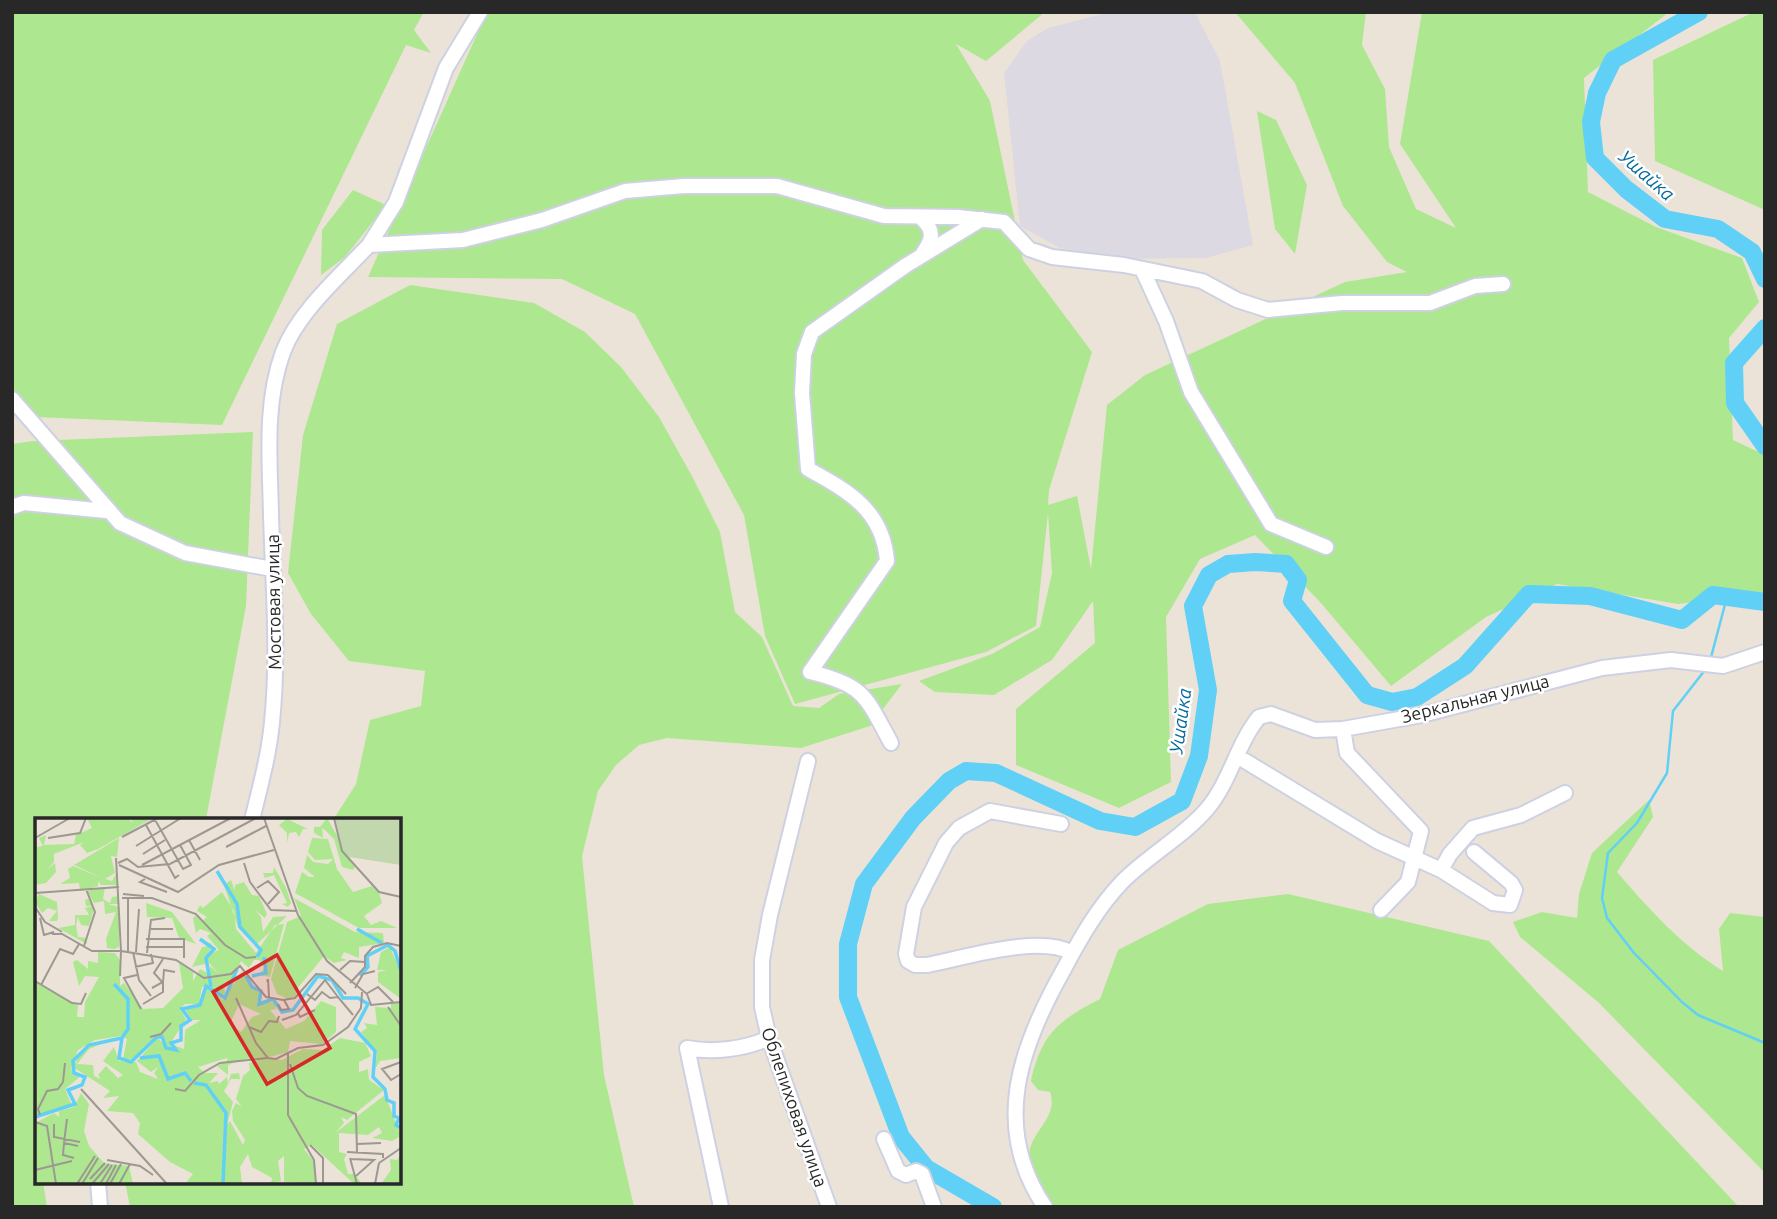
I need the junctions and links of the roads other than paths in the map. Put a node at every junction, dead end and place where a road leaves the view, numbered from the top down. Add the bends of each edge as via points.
1 (480, 12) edge
2 (921, 218) junction
3 (982, 219) junction
4 (369, 245) junction
5 (921, 257) junction
6 (1142, 269) junction
7 (1503, 284) dead end
8 (12, 400) edge
9 (12, 507) edge
10 (106, 511) junction
11 (1326, 547) dead end
12 (272, 569) junction
13 (1765, 652) edge
14 (1343, 729) junction
15 (891, 743) dead end
16 (1237, 756) junction
17 (808, 761) dead end
18 (1565, 793) dead end
19 (253, 818) edge
20 (1061, 824) dead end
21 (1474, 852) dead end
22 (1415, 858) junction
23 (1441, 870) junction
24 (1381, 910) dead end
25 (1072, 953) junction
26 (769, 1038) junction
27 (884, 1139) dead end
28 (98, 1184) edge
29 (100, 1207) edge
30 (721, 1207) edge
31 (830, 1207) edge
32 (934, 1207) edge
33 (1045, 1207) edge

1 - 4 street, Мостовая улица via 446,68 396,202
2 - 3 street
2 - 4 street via 884,216 777,186 684,186 625,191 542,220 463,240
2 - 5 street via 932,234
3 - 5 street
3 - 6 street via 1004,222 1029,249 1052,257
4 - 12 street, Мостовая улица via 304,317 284,350 269,430
5 - 15 street via 812,332 804,354 808,469 851,493 864,506 883,539 887,561 810,671 862,693
6 - 7 street via 1202,281 1237,300 1269,310 1430,303 1475,286
6 - 11 street via 1191,392 1271,524
8 - 10 street
9 - 10 street via 24,503
10 - 12 street via 164,546
12 - 19 street, Мостовая улица via 272,721
13 - 14 street, Зеркальная улица via 1723,666 1671,660 1612,666 1422,715
14 - 16 street, Зеркальная улица via 1315,730 1264,713
14 - 22 street via 1347,753 1421,831
16 - 22 street via 1377,841
16 - 25 street, Зеркальная улица via 1205,811 1116,889
17 - 26 street, Облепиховая улица via 762,960 762,1007
18 - 23 street via 1521,815 1473,828
20 - 25 street via 990,811 960,828 946,843 914,907 906,954 915,965 927,965 1024,947 1052,946
21 - 23 street via 1511,883 1515,890 1510,905 1493,903
22 - 23 street
22 - 24 street via 1408,882
25 - 33 street, Зеркальная улица via 1023,1053 1014,1105 1034,1190
26 - 30 street via 728,1049 687,1048
26 - 31 street, Облепиховая улица
27 - 32 street via 898,1171 922,1174
28 - 29 street

